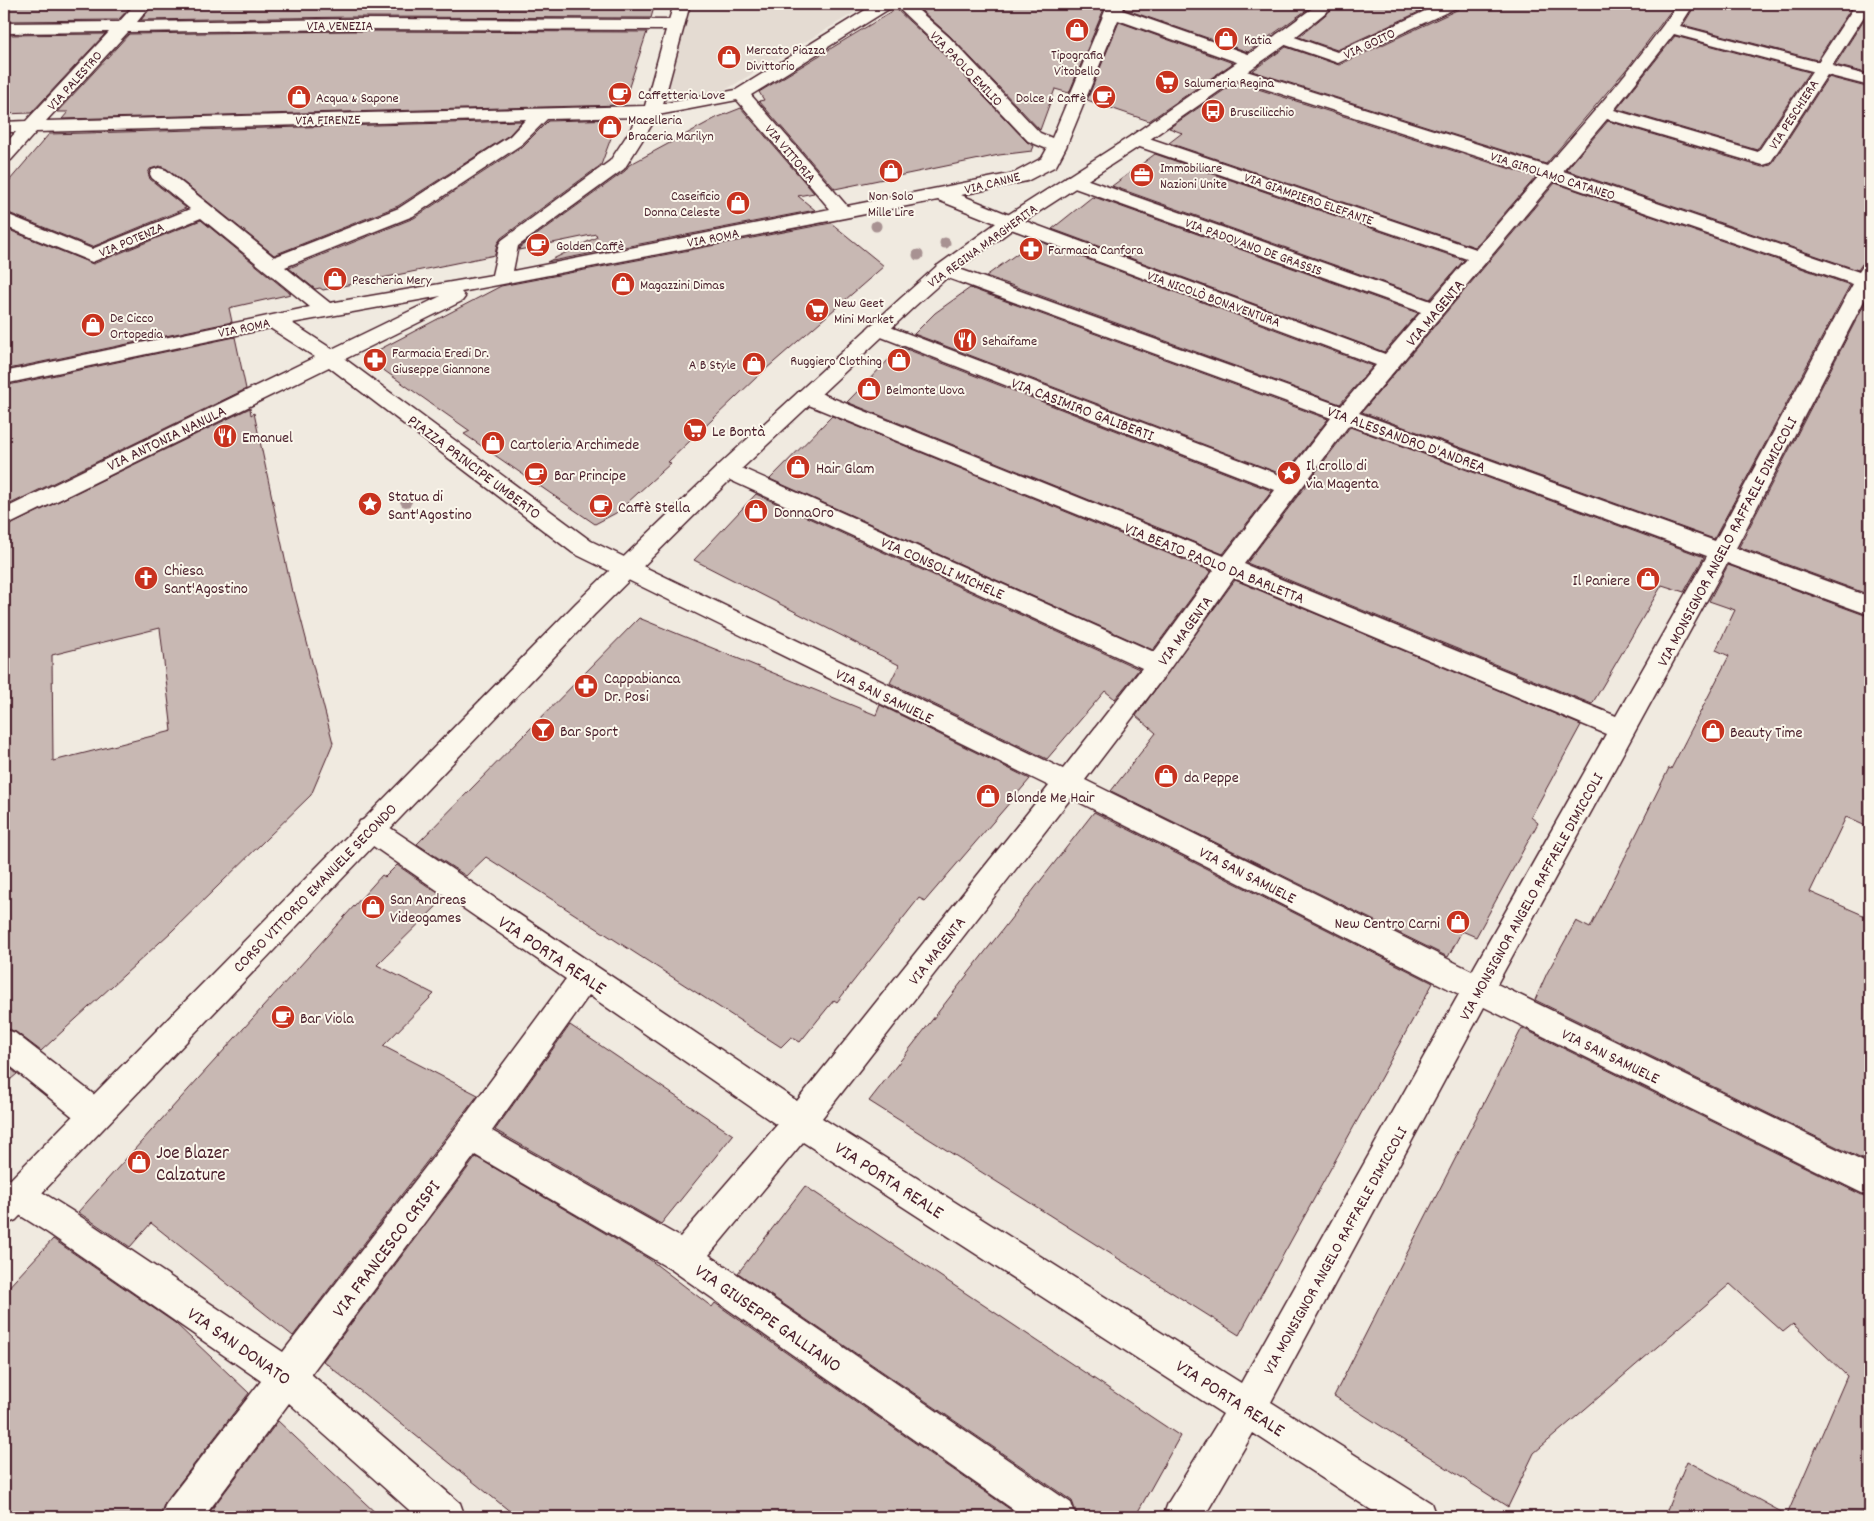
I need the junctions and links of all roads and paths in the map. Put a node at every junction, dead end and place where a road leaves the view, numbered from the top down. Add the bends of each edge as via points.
1 (144, 4) edge
2 (682, 4) edge
3 (886, 4) edge
4 (902, 4) edge
5 (1328, 4) edge
6 (1452, 4) edge
7 (1686, 4) edge
8 (1864, 4) edge
9 (372, 9) dead end
10 (1115, 9) edge
11 (353, 24) junction
12 (676, 25) junction
13 (123, 27) junction
14 (4, 28) edge
15 (1670, 28) junction
16 (1283, 38) junction
17 (1251, 61) junction
18 (1823, 68) junction
19 (1234, 73) junction
20 (1870, 81) edge
21 (741, 94) junction
22 (652, 111) junction
23 (1603, 112) junction
24 (542, 114) junction
25 (4, 127) edge
26 (32, 127) junction
27 (1137, 140) junction
28 (1057, 147) junction
29 (4, 156) edge
30 (1550, 173) junction
31 (159, 174) dead end
32 (1073, 181) junction
33 (941, 194) junction
34 (203, 210) junction
35 (842, 212) junction
36 (4, 219) edge
37 (1010, 222) junction
38 (1480, 257) junction
39 (272, 265) junction
40 (944, 270) junction
41 (1868, 278) edge
42 (493, 280) junction
43 (326, 310) junction
44 (1435, 310) junction
45 (274, 321) junction
46 (878, 330) junction
47 (329, 357) junction
48 (1390, 363) junction
49 (4, 378) edge
50 (807, 396) junction
51 (1344, 416) junction
52 (728, 470) junction
53 (1289, 487) junction
54 (4, 518) edge
55 (1722, 552) junction
56 (1229, 567) junction
57 (626, 568) junction
58 (1870, 606) edge
59 (1159, 665) junction
60 (1623, 730) junction
61 (1067, 783) junction
62 (370, 829) junction
63 (585, 976) junction
64 (1478, 989) junction
65 (4, 1044) edge
66 (94, 1114) junction
67 (800, 1122) junction
68 (470, 1135) junction
69 (1870, 1182) edge
70 (10, 1202) edge
71 (684, 1258) junction
72 (287, 1377) junction
73 (1247, 1408) junction
74 (180, 1517) edge
75 (446, 1517) edge
76 (1057, 1517) edge
77 (1182, 1517) edge
78 (1417, 1517) edge

1 - 13 street, VIA PALESTRO
2 - 12 street
3 - 21 street
4 - 28 street, VIA PAOLO EMILIO via 1034,137
5 - 16 street, VIA REGINA MARGHERITA
6 - 16 street, VIA GOITO via 1338,58
7 - 15 street, VIA MAGENTA
8 - 18 street, VIA PESCHIERA
9 - 11 street
10 - 17 street
10 - 28 street, VIA CANNE
11 - 12 street, VIA VENEZIA
11 - 13 street, VIA VENEZIA
12 - 22 street
13 - 14 street, VIA VENEZIA
13 - 26 street, VIA PALESTRO
15 - 18 street
15 - 23 street, VIA MAGENTA
16 - 17 street, VIA REGINA MARGHERITA
17 - 19 street, VIA REGINA MARGHERITA
18 - 20 street
18 - 23 street, VIA PESCHIERA via 1764,159
19 - 27 street, VIA REGINA MARGHERITA
19 - 30 street, VIA GIROLAMO CATANEO
21 - 22 street, VIA FIRENZE
21 - 35 street, VIA VITTORIA
22 - 24 street, VIA FIRENZE
22 - 42 street via 617,165 509,244
23 - 30 street, VIA MAGENTA
24 - 26 street, VIA FIRENZE
24 - 39 street via 516,140 406,212
25 - 26 street, VIA FIRENZE
26 - 29 street, VIA PALESTRO
27 - 32 street, VIA REGINA MARGHERITA
27 - 38 street, VIA GIAMPIERO ELEFANTE
28 - 33 street, VIA CANNE via 1049,162 1020,177
30 - 38 street, VIA MAGENTA
30 - 41 street, VIA GIROLAMO CATANEO
31 - 34 street
32 - 37 street, VIA REGINA MARGHERITA
32 - 44 street, VIA PADOVANO DE GRASSIS
33 - 35 street, VIA ROMA
33 - 37 street, VIA NICOLÒ BONAVENTURA
34 - 36 street, VIA POTENZA via 92,256
34 - 39 street
35 - 42 street, VIA ROMA
37 - 40 street, VIA REGINA MARGHERITA
37 - 48 street, VIA NICOLÒ BONAVENTURA
38 - 44 street, VIA MAGENTA
39 - 43 street
40 - 46 street, VIA REGINA MARGHERITA
40 - 51 street, VIA ALESSANDRO D'ANDREA
41 - 55 street, VIA MONSIGNOR ANGELO RAFFAELE DIMICCOLI
42 - 43 street, VIA ROMA
42 - 47 street, VIA ROMA
43 - 45 street, VIA ROMA
44 - 48 street, VIA MAGENTA
45 - 47 street, PIAZZA PRINCIPE UMBERTO
45 - 49 street, VIA ROMA
46 - 50 street, VIA REGINA MARGHERITA
46 - 53 street, VIA CASIMIRO GALIBERTI
47 - 54 street, VIA ANTONIA NANULA
47 - 57 street, PIAZZA PRINCIPE UMBERTO via 582,547
48 - 51 street, VIA MAGENTA
50 - 52 street, VIA REGINA MARGHERITA
50 - 56 street, VIA BEATO PAOLO DA BARLETTA
51 - 53 street, VIA MAGENTA
51 - 55 street, VIA ALESSANDRO D'ANDREA
52 - 57 street, VIA REGINA MARGHERITA
52 - 59 street, VIA CONSOLI MICHELE
53 - 56 street, VIA MAGENTA
55 - 58 street, VIA ALESSANDRO D'ANDREA
55 - 60 street, VIA MONSIGNOR ANGELO RAFFAELE DIMICCOLI
56 - 59 street, VIA MAGENTA
56 - 60 street, VIA BEATO PAOLO DA BARLETTA
57 - 61 street, VIA SAN SAMUELE
57 - 62 street, CORSO VITTORIO EMANUELE SECONDO
59 - 61 street, VIA MAGENTA
60 - 64 street, VIA MONSIGNOR ANGELO RAFFAELE DIMICCOLI
61 - 64 street, VIA SAN SAMUELE
61 - 67 street, VIA MAGENTA
62 - 63 street, VIA PORTA REALE
62 - 66 street, CORSO VITTORIO EMANUELE SECONDO
63 - 67 street, VIA PORTA REALE
63 - 68 street, VIA FRANCESCO CRISPI
64 - 69 street, VIA SAN SAMUELE
64 - 73 street, VIA MONSIGNOR ANGELO RAFFAELE DIMICCOLI
65 - 66 street
66 - 70 street, CORSO VITTORIO EMANUELE SECONDO
67 - 71 street, VIA MAGENTA
67 - 73 street, VIA PORTA REALE
68 - 71 street, VIA GIUSEPPE GALLIANO
68 - 72 street, VIA FRANCESCO CRISPI
70 - 72 street, VIA SAN DONATO
71 - 76 street, VIA GIUSEPPE GALLIANO
72 - 74 street, VIA FRANCESCO CRISPI
72 - 75 street, VIA SAN DONATO
73 - 77 street, VIA MONSIGNOR ANGELO RAFFAELE DIMICCOLI
73 - 78 street, VIA PORTA REALE

